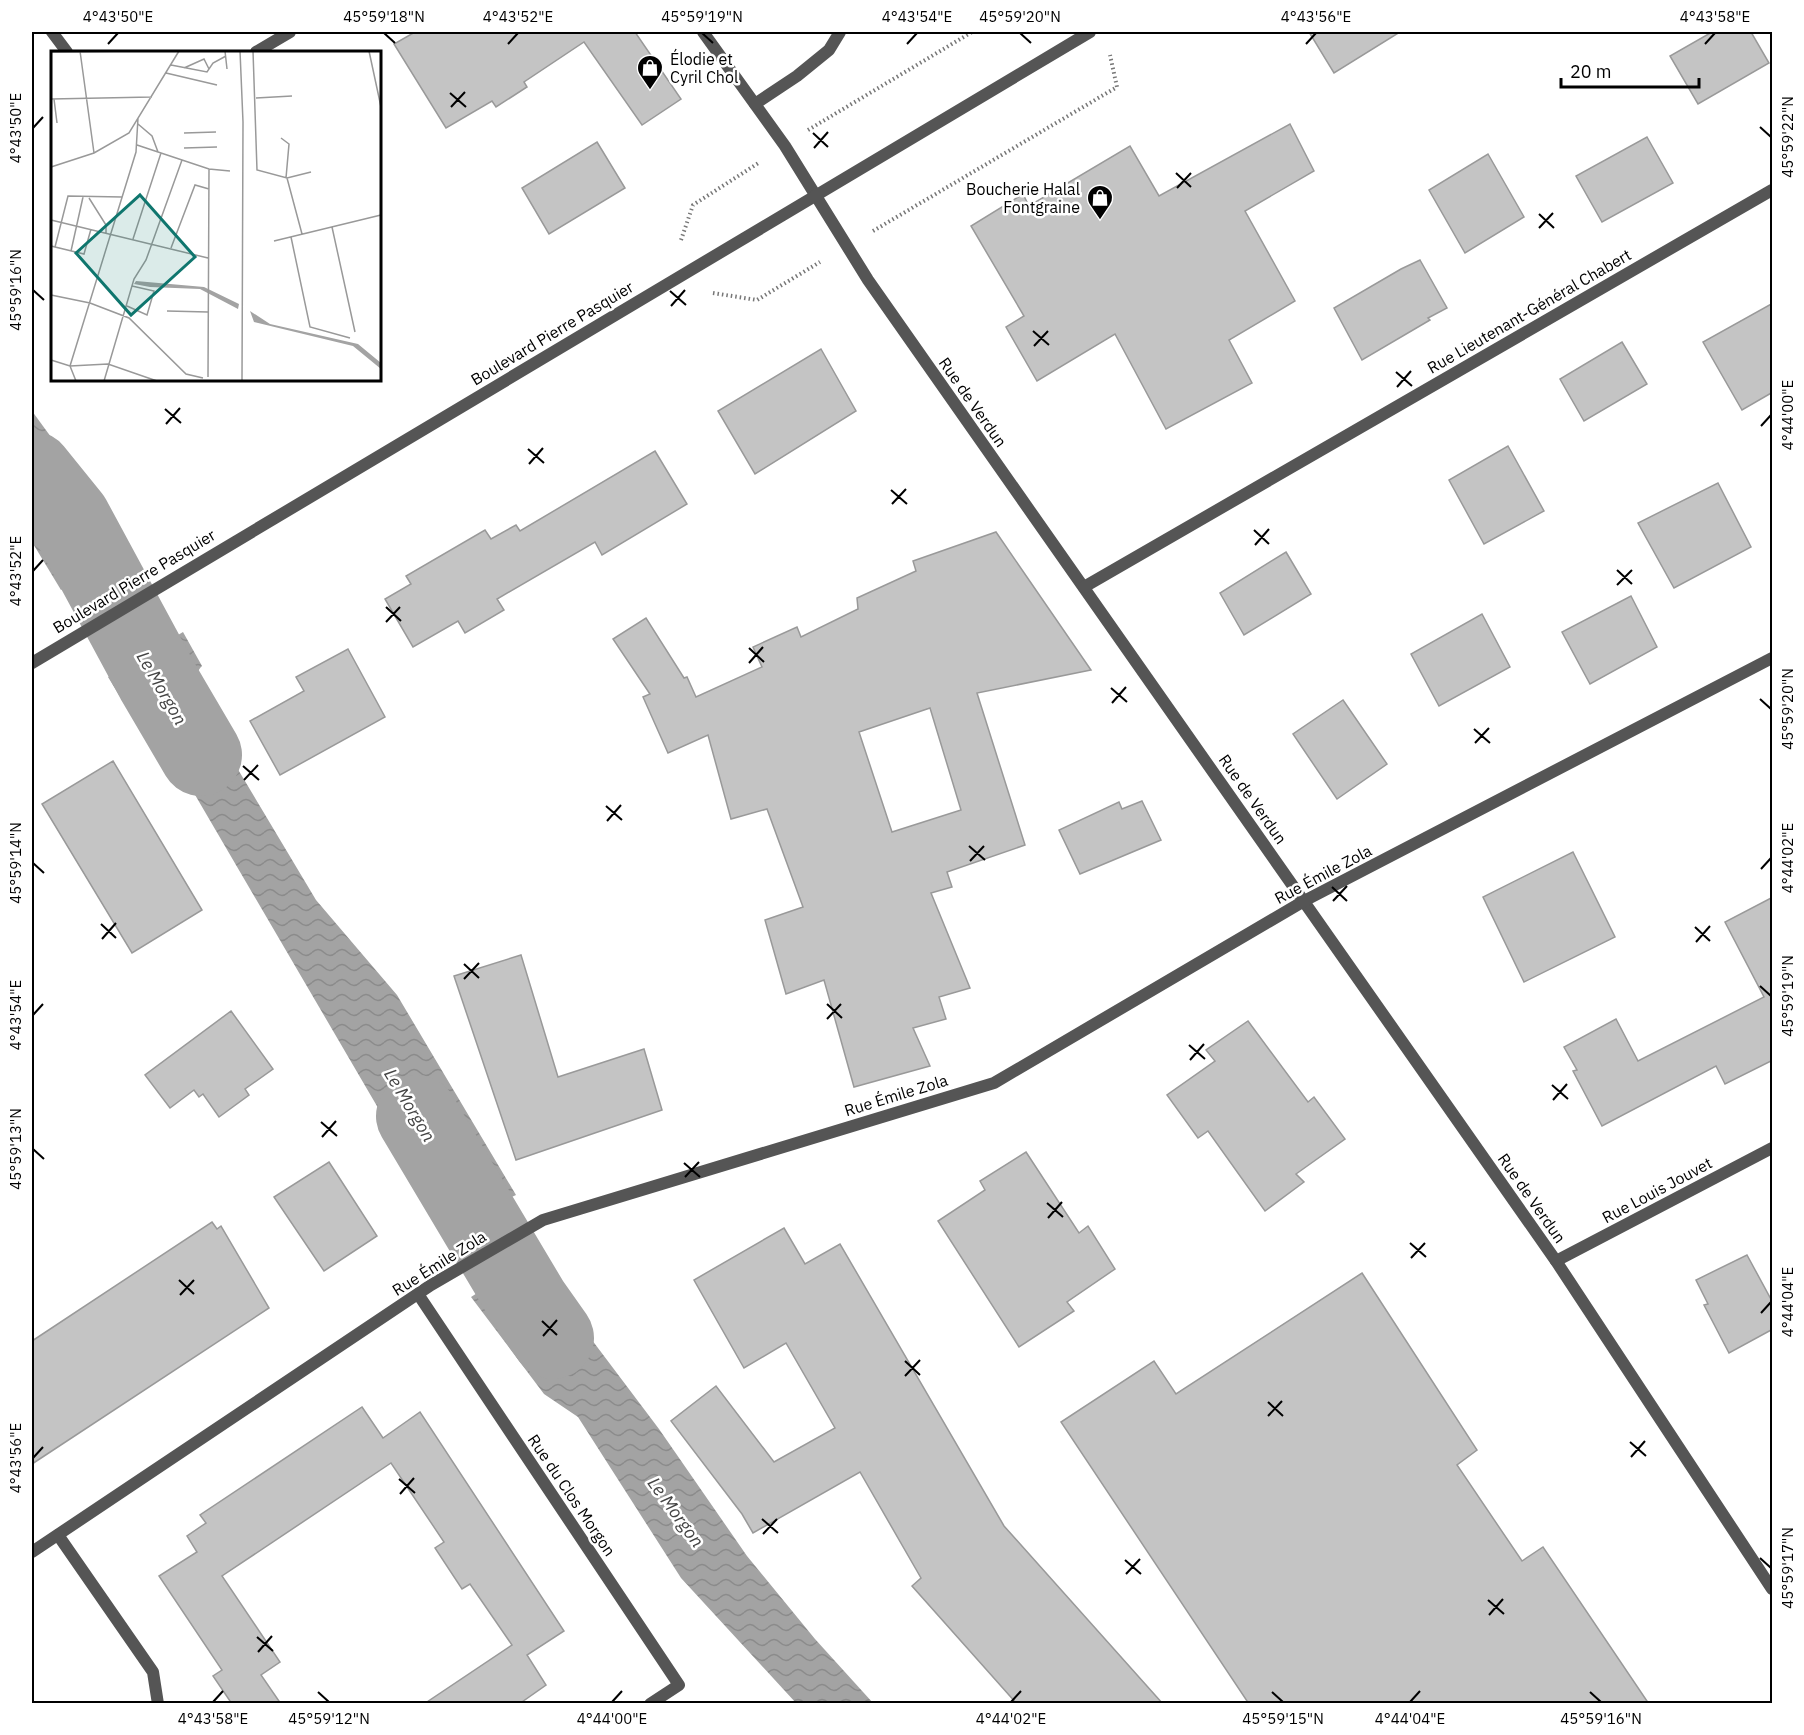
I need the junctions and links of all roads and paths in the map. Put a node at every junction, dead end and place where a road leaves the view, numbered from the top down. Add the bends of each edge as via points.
1 (52, 32) edge
2 (290, 32) edge
3 (703, 32) edge
4 (840, 32) edge
5 (972, 32) edge
6 (1090, 32) edge
7 (1108, 49) dead end
8 (66, 51) edge
9 (258, 51) edge
10 (755, 104) junction
11 (813, 127) dead end
12 (747, 170) dead end
13 (1773, 190) edge
14 (816, 195) junction
15 (878, 229) dead end
16 (822, 261) dead end
17 (692, 269) junction
18 (1084, 587) junction
19 (1773, 658) edge
20 (32, 663) edge
21 (1304, 902) junction
22 (1773, 1148) edge
23 (1556, 1261) junction
24 (418, 1294) junction
25 (58, 1535) junction
26 (32, 1552) edge
27 (1773, 1589) edge
28 (158, 1704) edge
29 (650, 1704) edge

1 - 8 street
2 - 9 street
3 - 10 street, Rue de Verdun
4 - 10 street via 829,50
5 - 11 path
6 - 14 street, Boulevard Pierre Pasquier
7 - 15 path via 1118,87
10 - 14 street, Rue de Verdun
12 - 17 path via 693,205 679,248
13 - 18 street, Rue Lieutenant-Général Chabert
14 - 17 street, Boulevard Pierre Pasquier
14 - 18 street, Rue de Verdun via 868,280
16 - 17 path via 757,300 705,292
17 - 20 street, Boulevard Pierre Pasquier
18 - 21 street, Rue de Verdun
19 - 21 street, Rue Émile Zola
21 - 23 street, Rue de Verdun
21 - 24 street, Rue Émile Zola via 994,1083 543,1220
22 - 23 street, Rue Louis Jouvet
23 - 27 street, Rue de Verdun
24 - 25 street, Rue Émile Zola
24 - 29 street, Rue du Clos Morgon via 679,1685
25 - 26 street, Rue Émile Zola
25 - 28 street via 153,1672

